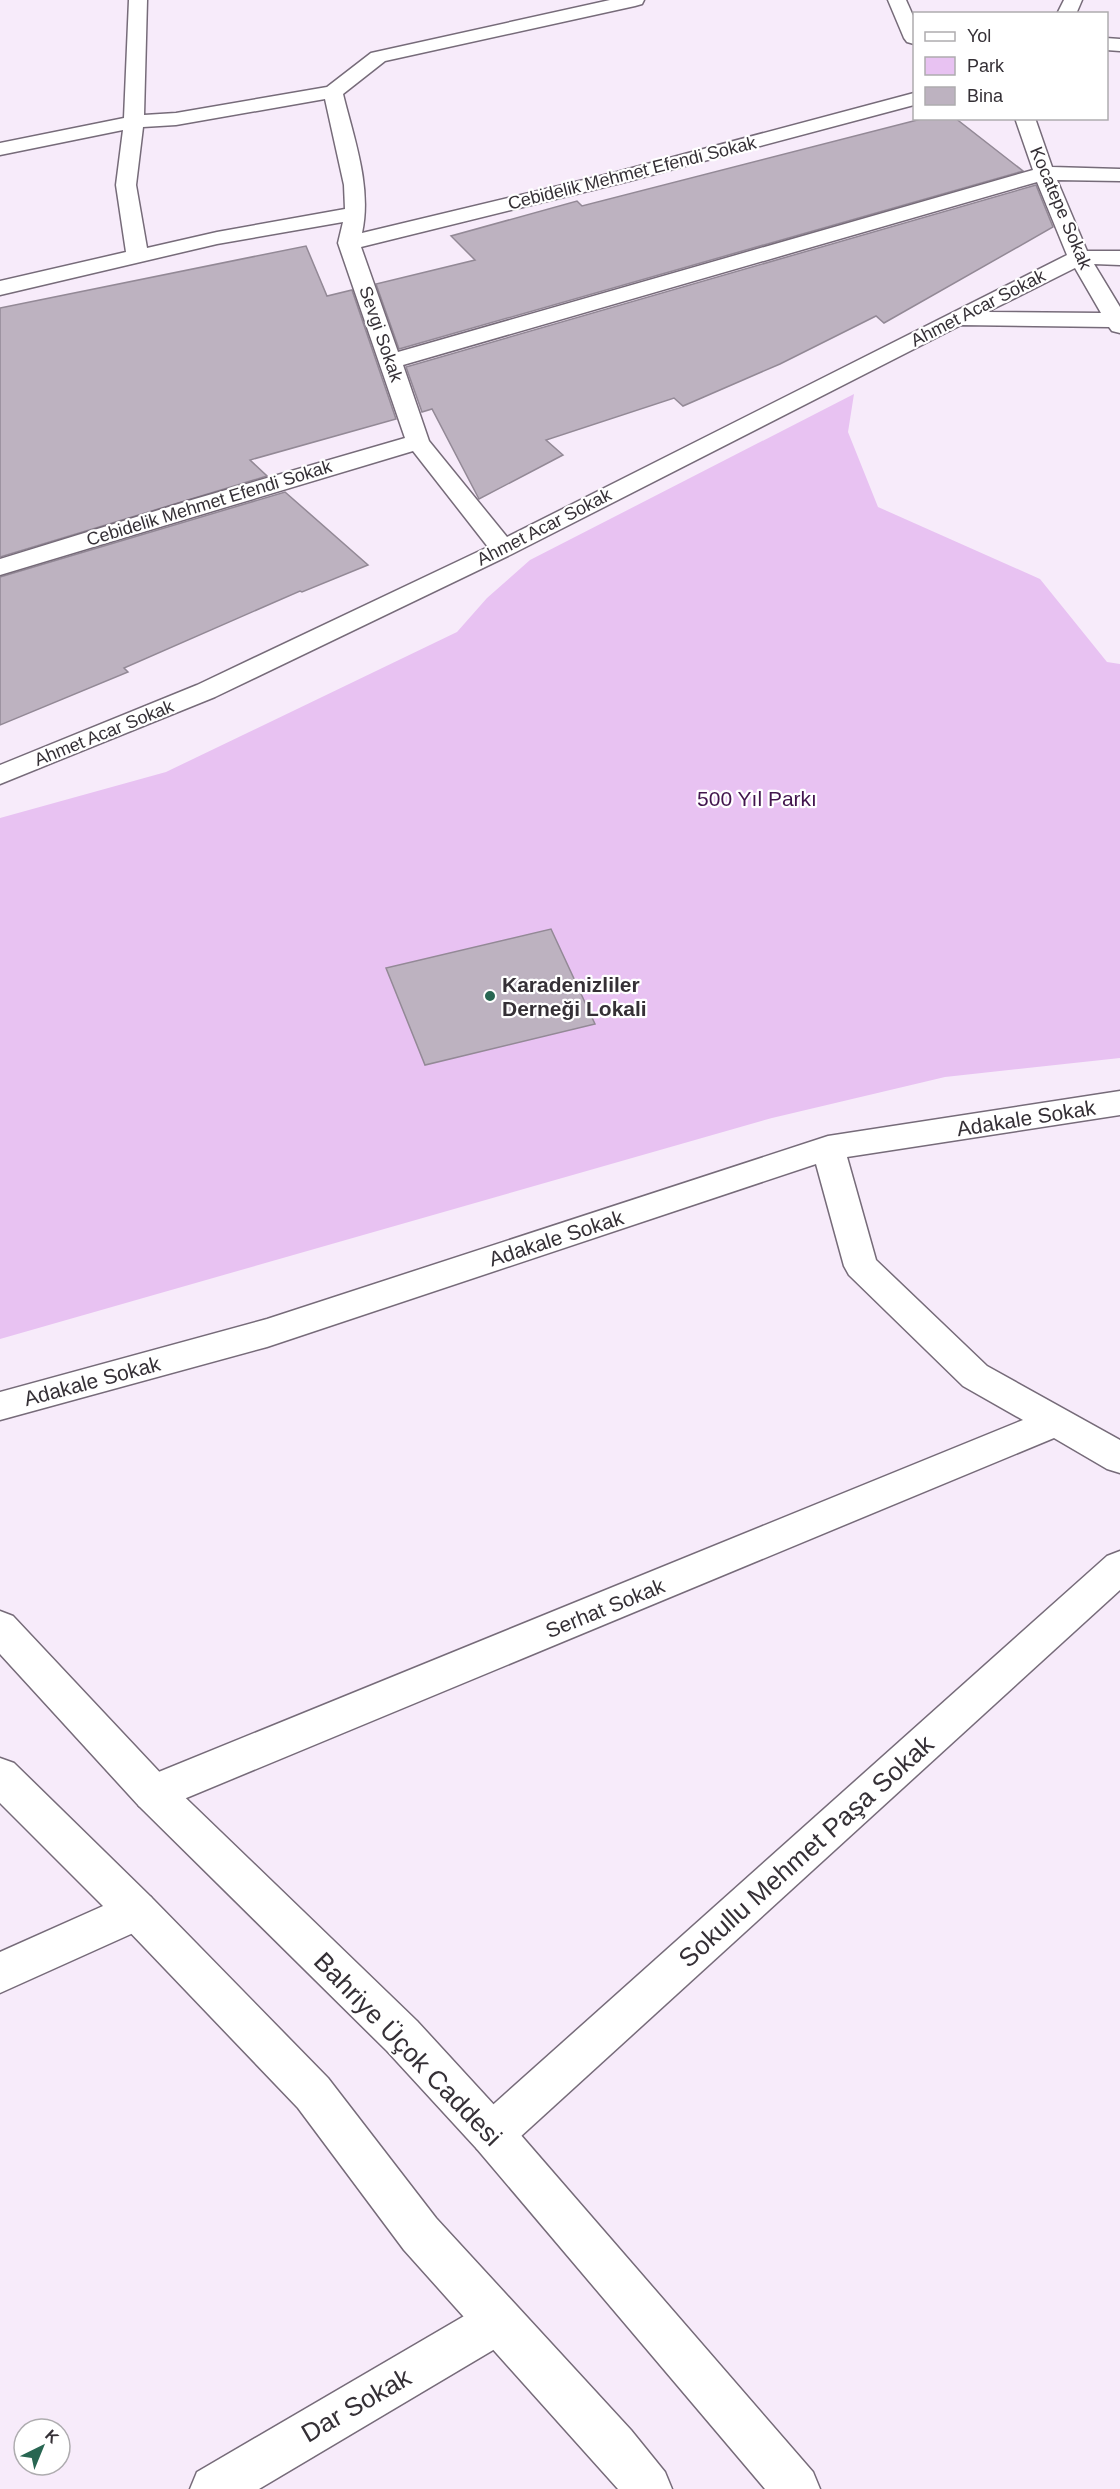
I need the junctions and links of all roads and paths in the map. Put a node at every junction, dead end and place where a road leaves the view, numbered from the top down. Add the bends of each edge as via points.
1 (138, 0) edge
2 (635, 0) edge
3 (897, 0) edge
4 (913, 34) edge
5 (333, 92) junction
6 (913, 100) edge
7 (1026, 120) edge
8 (134, 122) junction
9 (0, 149) edge
10 (1044, 173) junction
11 (1120, 175) edge
12 (356, 213) junction
13 (349, 243) junction
14 (138, 257) junction
15 (1079, 258) junction
16 (1120, 258) edge
17 (0, 288) edge
18 (955, 319) junction
19 (1118, 323) edge
20 (390, 362) junction
21 (418, 442) junction
22 (503, 549) junction
23 (0, 567) edge
24 (0, 776) edge
25 (1120, 1103) edge
26 (828, 1148) junction
27 (0, 1406) edge
28 (1056, 1422) junction
29 (1120, 1458) edge
30 (1120, 1567) edge
31 (0, 1628) edge
32 (0, 1776) edge
33 (153, 1793) junction
34 (138, 1911) junction
35 (0, 1973) edge
36 (492, 2134) junction
37 (499, 2321) junction
38 (214, 2489) edge
39 (648, 2489) edge
40 (796, 2489) edge

1 - 8 street
2 - 5 street via 378,57
3 - 4 street
5 - 8 street via 176,119
5 - 12 street via 354,185
6 - 13 street, Cebidelik Mehmet Efendi Sokak via 622,177
7 - 10 street, Kocatepe Sokak
8 - 9 street
8 - 14 street via 126,185
10 - 11 street
10 - 15 street, Kocatepe Sokak
10 - 20 street
12 - 13 street
12 - 14 street
13 - 20 street, Sevgi Sokak
14 - 17 street
15 - 16 street
15 - 18 street, Ahmet Acar Sokak
15 - 19 street, Kocatepe Sokak
18 - 19 street
18 - 22 street, Ahmet Acar Sokak
20 - 21 street, Sevgi Sokak
21 - 22 street, Sevgi Sokak
21 - 23 street, Cebidelik Mehmet Efendi Sokak
22 - 24 street, Ahmet Acar Sokak via 206,691
25 - 26 street, Adakale Sokak
26 - 27 street, Adakale Sokak via 267,1334
26 - 28 street via 861,1266 975,1376
28 - 29 street
28 - 33 street, Serhat Sokak
30 - 36 street, Sokullu Mehmet Paşa Sokak
31 - 33 street, Bahriye Üçok Caddesi
32 - 34 street
33 - 36 street, Bahriye Üçok Caddesi via 402,2036
34 - 35 street
34 - 37 street via 314,2093 420,2234
36 - 40 street, Bahriye Üçok Caddesi
37 - 38 street, Dar Sokak
37 - 39 street

